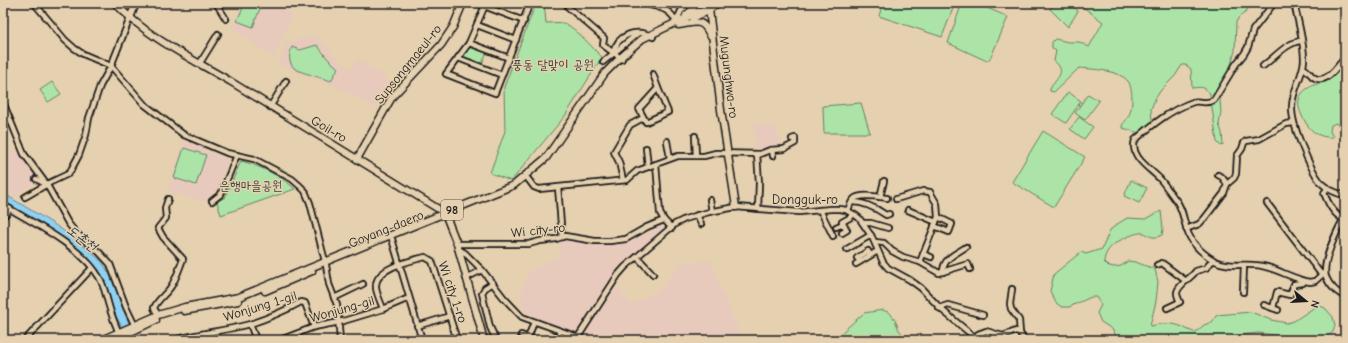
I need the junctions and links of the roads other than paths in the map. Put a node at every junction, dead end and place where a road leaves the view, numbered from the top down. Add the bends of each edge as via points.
1 (34, 3) edge
2 (115, 3) edge
3 (136, 3) edge
4 (216, 3) edge
5 (463, 3) edge
6 (476, 3) edge
7 (530, 3) edge
8 (649, 3) edge
9 (690, 3) edge
10 (697, 3) edge
11 (717, 3) edge
12 (1274, 3) edge
13 (1294, 3) edge
14 (485, 5) edge
15 (709, 6) edge
16 (568, 7) dead end
17 (130, 18) junction
18 (226, 19) dead end
19 (524, 21) junction
20 (677, 24) junction
21 (477, 25) junction
22 (218, 34) dead end
23 (651, 36) junction
24 (516, 40) junction
25 (713, 40) junction
26 (1302, 41) junction
27 (469, 43) junction
28 (613, 53) junction
29 (458, 58) junction
30 (509, 58) junction
31 (621, 59) junction
32 (1345, 61) edge
33 (603, 62) dead end
34 (200, 64) junction
35 (111, 66) junction
36 (1263, 66) dead end
37 (1303, 68) junction
38 (653, 74) dead end
39 (502, 75) junction
40 (286, 81) dead end
41 (658, 88) junction
42 (3, 102) edge
43 (270, 107) junction
44 (643, 118) junction
45 (1293, 123) junction
46 (695, 136) dead end
47 (792, 139) dead end
48 (667, 141) dead end
49 (646, 148) dead end
50 (772, 150) junction
51 (728, 153) junction
52 (757, 154) junction
53 (237, 155) junction
54 (696, 156) junction
55 (773, 156) dead end
56 (670, 158) junction
57 (357, 159) junction
58 (656, 164) junction
59 (648, 167) junction
60 (1218, 174) dead end
61 (36, 179) dead end
62 (528, 179) junction
63 (623, 180) junction
64 (884, 181) dead end
65 (1227, 184) junction
66 (47, 185) junction
67 (558, 188) junction
68 (1328, 188) junction
69 (1345, 196) edge
70 (25, 197) dead end
71 (880, 197) junction
72 (888, 198) dead end
73 (168, 199) dead end
74 (896, 199) dead end
75 (710, 200) dead end
76 (212, 201) dead end
77 (852, 202) junction
78 (1267, 203) dead end
79 (3, 205) edge
80 (736, 207) junction
81 (10, 209) junction
82 (758, 209) junction
83 (820, 210) junction
84 (908, 210) dead end
85 (712, 211) junction
86 (848, 211) junction
87 (853, 214) junction
88 (890, 214) dead end
89 (445, 215) junction
90 (697, 215) junction
91 (3, 217) edge
92 (1344, 218) edge
93 (664, 220) junction
94 (936, 222) junction
95 (863, 223) junction
96 (701, 224) dead end
97 (843, 224) junction
98 (836, 227) dead end
99 (672, 228) junction
100 (888, 228) dead end
101 (1186, 229) junction
102 (842, 233) dead end
103 (871, 235) junction
104 (834, 236) dead end
105 (562, 237) junction
106 (392, 239) junction
107 (876, 244) junction
108 (457, 247) junction
109 (966, 247) dead end
110 (847, 249) dead end
111 (878, 253) junction
112 (923, 254) junction
113 (637, 257) junction
114 (931, 257) dead end
115 (1213, 260) junction
116 (858, 262) dead end
117 (920, 262) junction
118 (326, 264) junction
119 (399, 265) junction
120 (1157, 265) dead end
121 (1244, 265) junction
122 (92, 268) junction
123 (970, 269) dead end
124 (482, 270) junction
125 (943, 272) junction
126 (1323, 273) junction
127 (653, 274) dead end
128 (466, 278) junction
129 (1186, 281) junction
130 (1303, 281) junction
131 (493, 283) junction
132 (363, 284) dead end
133 (1012, 289) dead end
134 (1243, 292) dead end
135 (1345, 297) edge
136 (334, 298) junction
137 (409, 298) junction
138 (1264, 305) dead end
139 (939, 308) junction
140 (1167, 308) dead end
141 (1273, 308) junction
142 (383, 309) junction
143 (1278, 310) dead end
144 (158, 315) junction
145 (983, 315) dead end
146 (450, 316) junction
147 (340, 322) junction
148 (534, 322) junction
149 (250, 324) junction
150 (417, 326) junction
151 (314, 327) junction
152 (135, 328) junction
153 (560, 331) junction
154 (1020, 333) junction
155 (122, 335) edge
156 (521, 335) dead end
157 (528, 338) junction
158 (577, 338) edge
159 (1003, 338) edge
160 (977, 339) edge
161 (25, 340) edge
162 (101, 340) edge
163 (114, 340) edge
164 (174, 340) edge
165 (256, 340) edge
166 (280, 340) edge
167 (340, 340) edge
168 (422, 340) edge
169 (457, 340) edge
170 (484, 340) edge
171 (496, 340) edge
172 (535, 340) edge
173 (557, 340) edge
174 (1024, 340) edge

1 - 35 street via 74,48
2 - 17 main road, Goil-ro
3 - 17 main road
4 - 18 street
5 - 57 main road, Supsongmaeul-ro via 441,45 392,97
6 - 14 street
7 - 19 street
8 - 20 street via 673,15
9 - 20 street via 681,11
10 - 20 main road
11 - 15 main road, Goyang-daero
12 - 101 street via 1253,30 1248,47 1214,100 1209,103 1194,102 1168,114 1133,144 1140,161 1160,179 1179,204
13 - 26 street
14 - 19 street
14 - 21 street
15 - 20 main road, Goyang-daero
15 - 25 main road, Mugunghwa-ro
16 - 28 street via 604,38 603,45
17 - 34 main road, Goil-ro via 158,39
17 - 35 street
19 - 24 street
20 - 23 main road, Goyang-daero
20 - 25 main road via 702,23
21 - 24 street
21 - 27 street
22 - 34 street
23 - 28 street via 645,33 629,34 620,39
23 - 31 main road, Goyang-daero
24 - 30 street
25 - 51 main road, Mugunghwa-ro
26 - 36 street via 1296,41
26 - 37 street
27 - 29 street
27 - 30 street
28 - 31 street
28 - 33 street
29 - 39 street
29 - 39 street via 446,74 495,93
30 - 39 street
31 - 62 main road, Goyang-daero via 597,87 568,136
31 - 89 main road, Goyang-daero / 98 via 605,73 554,149 536,168 505,190
32 - 37 street via 1343,60 1327,77 1320,80 1315,79
34 - 43 main road, Goil-ro
35 - 53 street via 144,104 184,134 226,153
35 - 66 street via 100,86 86,135 72,170
37 - 45 street via 1292,101
38 - 41 street
40 - 43 street
41 - 44 street via 639,109
41 - 44 street via 668,112 646,122
42 - 66 street via 24,154
43 - 57 main road, Goil-ro
44 - 63 street via 630,125 614,152
45 - 65 street via 1286,124 1259,139 1246,141 1237,156 1236,174
45 - 68 street via 1318,179
46 - 54 street
47 - 50 street via 795,138 795,143 783,152
48 - 56 street
49 - 59 street
50 - 52 street via 765,155
50 - 55 street
51 - 52 street
51 - 54 street
51 - 80 main road, Mugunghwa-ro
52 - 82 street
53 - 76 street via 221,194
53 - 118 street via 254,159 292,180 304,191 310,203
54 - 56 street
56 - 58 street
57 - 89 main road, Goil-ro
58 - 59 street
58 - 93 street via 660,213
59 - 63 street
60 - 65 street
61 - 66 street
62 - 67 street via 539,189
62 - 89 main road, Goyang-daero via 507,193
63 - 67 street
64 - 71 street
65 - 101 street via 1224,193 1204,219
66 - 70 street
66 - 152 street via 73,230 110,264
67 - 105 street
68 - 69 street
68 - 92 street via 1324,193 1327,200 1334,212
71 - 72 street
71 - 77 street via 856,197
73 - 144 street via 165,208 166,218 158,228 183,259 171,286 156,302 154,308
74 - 94 street via 918,192 930,192 938,204
75 - 85 street
77 - 86 street
77 - 88 street via 875,207 886,215
78 - 126 street
79 - 81 street
80 - 82 street, Dongguk-ro
80 - 85 street, Dongguk-ro
81 - 91 street
81 - 122 street via 57,237
82 - 83 street, Dongguk-ro via 799,212
83 - 86 street, Dongguk-ro
83 - 104 street
84 - 94 street
85 - 90 street, Dongguk-ro
86 - 87 street, Dongguk-ro
87 - 95 street, Dongguk-ro
87 - 97 street via 842,222
89 - 106 main road, Goyang-daero
89 - 108 main road
89 - 118 main road, Goyang-daero / 98
90 - 96 street
90 - 99 street, Dongguk-ro
92 - 126 street
93 - 99 street
93 - 105 street, Wi city-ro via 626,239 595,241
94 - 112 street
95 - 100 street
95 - 103 street, Dongguk-ro
97 - 98 street
97 - 102 street via 847,230
99 - 113 street, Dongguk-ro
101 - 115 street via 1192,241
103 - 107 street, Dongguk-ro
103 - 110 street
105 - 108 street, Wi city-ro via 529,244
106 - 118 main road, Goyang-daero
106 - 119 street
107 - 111 street, Dongguk-ro
107 - 117 street via 884,243 903,257
108 - 124 street, Dongguk-ro
108 - 128 main road
109 - 125 street via 947,260
111 - 116 street
111 - 139 street, Dongguk-ro via 888,268 916,284
112 - 114 street
112 - 117 street
113 - 127 street
113 - 158 street, Dongguk-ro via 614,280
115 - 121 street via 1221,264
115 - 129 street via 1206,268 1196,271
117 - 125 street via 933,271
118 - 136 street
118 - 144 main road, Goyang-daero / 98 via 239,297 185,306
118 - 152 main road, Goyang-daero via 248,298 188,310
119 - 137 street
119 - 142 street, Wi city 1-ro via 385,270 378,277 376,285
119 - 146 street, Wi city 1-ro via 425,257 432,261
120 - 129 street via 1162,263
121 - 130 street via 1262,266
121 - 134 street
122 - 155 street via 99,277
122 - 161 street
123 - 125 street via 968,264
124 - 128 street
124 - 131 street, Dongguk-ro
126 - 130 street via 1315,281
126 - 135 street via 1333,289
128 - 170 main road
129 - 140 street via 1178,289 1180,302
130 - 141 street via 1303,284 1294,284 1290,295 1277,292
131 - 148 street, Dongguk-ro via 522,317
131 - 171 street via 482,292 490,327
132 - 136 street
133 - 154 street via 1010,304 1019,320
136 - 147 street
137 - 142 street, Wonjung-gil
137 - 150 street
138 - 141 street
139 - 145 street via 948,305
139 - 160 street, Dongguk-ro
141 - 143 street
142 - 147 street, Wonjung-gil
144 - 152 main road, Goyang-daero / 98
146 - 150 street
146 - 169 street, Wi city 1-ro
147 - 151 street, Wonjung-gil
147 - 167 street
148 - 153 street, Dongguk-ro
148 - 157 street
149 - 151 street, Wonjung 1-gil via 301,302 305,303
149 - 164 street, Wonjung 1-gil
149 - 165 street
150 - 168 street
151 - 166 street, Wonjung-gil
152 - 155 main road
153 - 158 street, Dongguk-ro
153 - 173 street
154 - 159 street via 1016,331
154 - 174 street
155 - 162 main road
155 - 163 main road
156 - 157 street
157 - 172 street
159 - 160 street via 986,331 978,334

